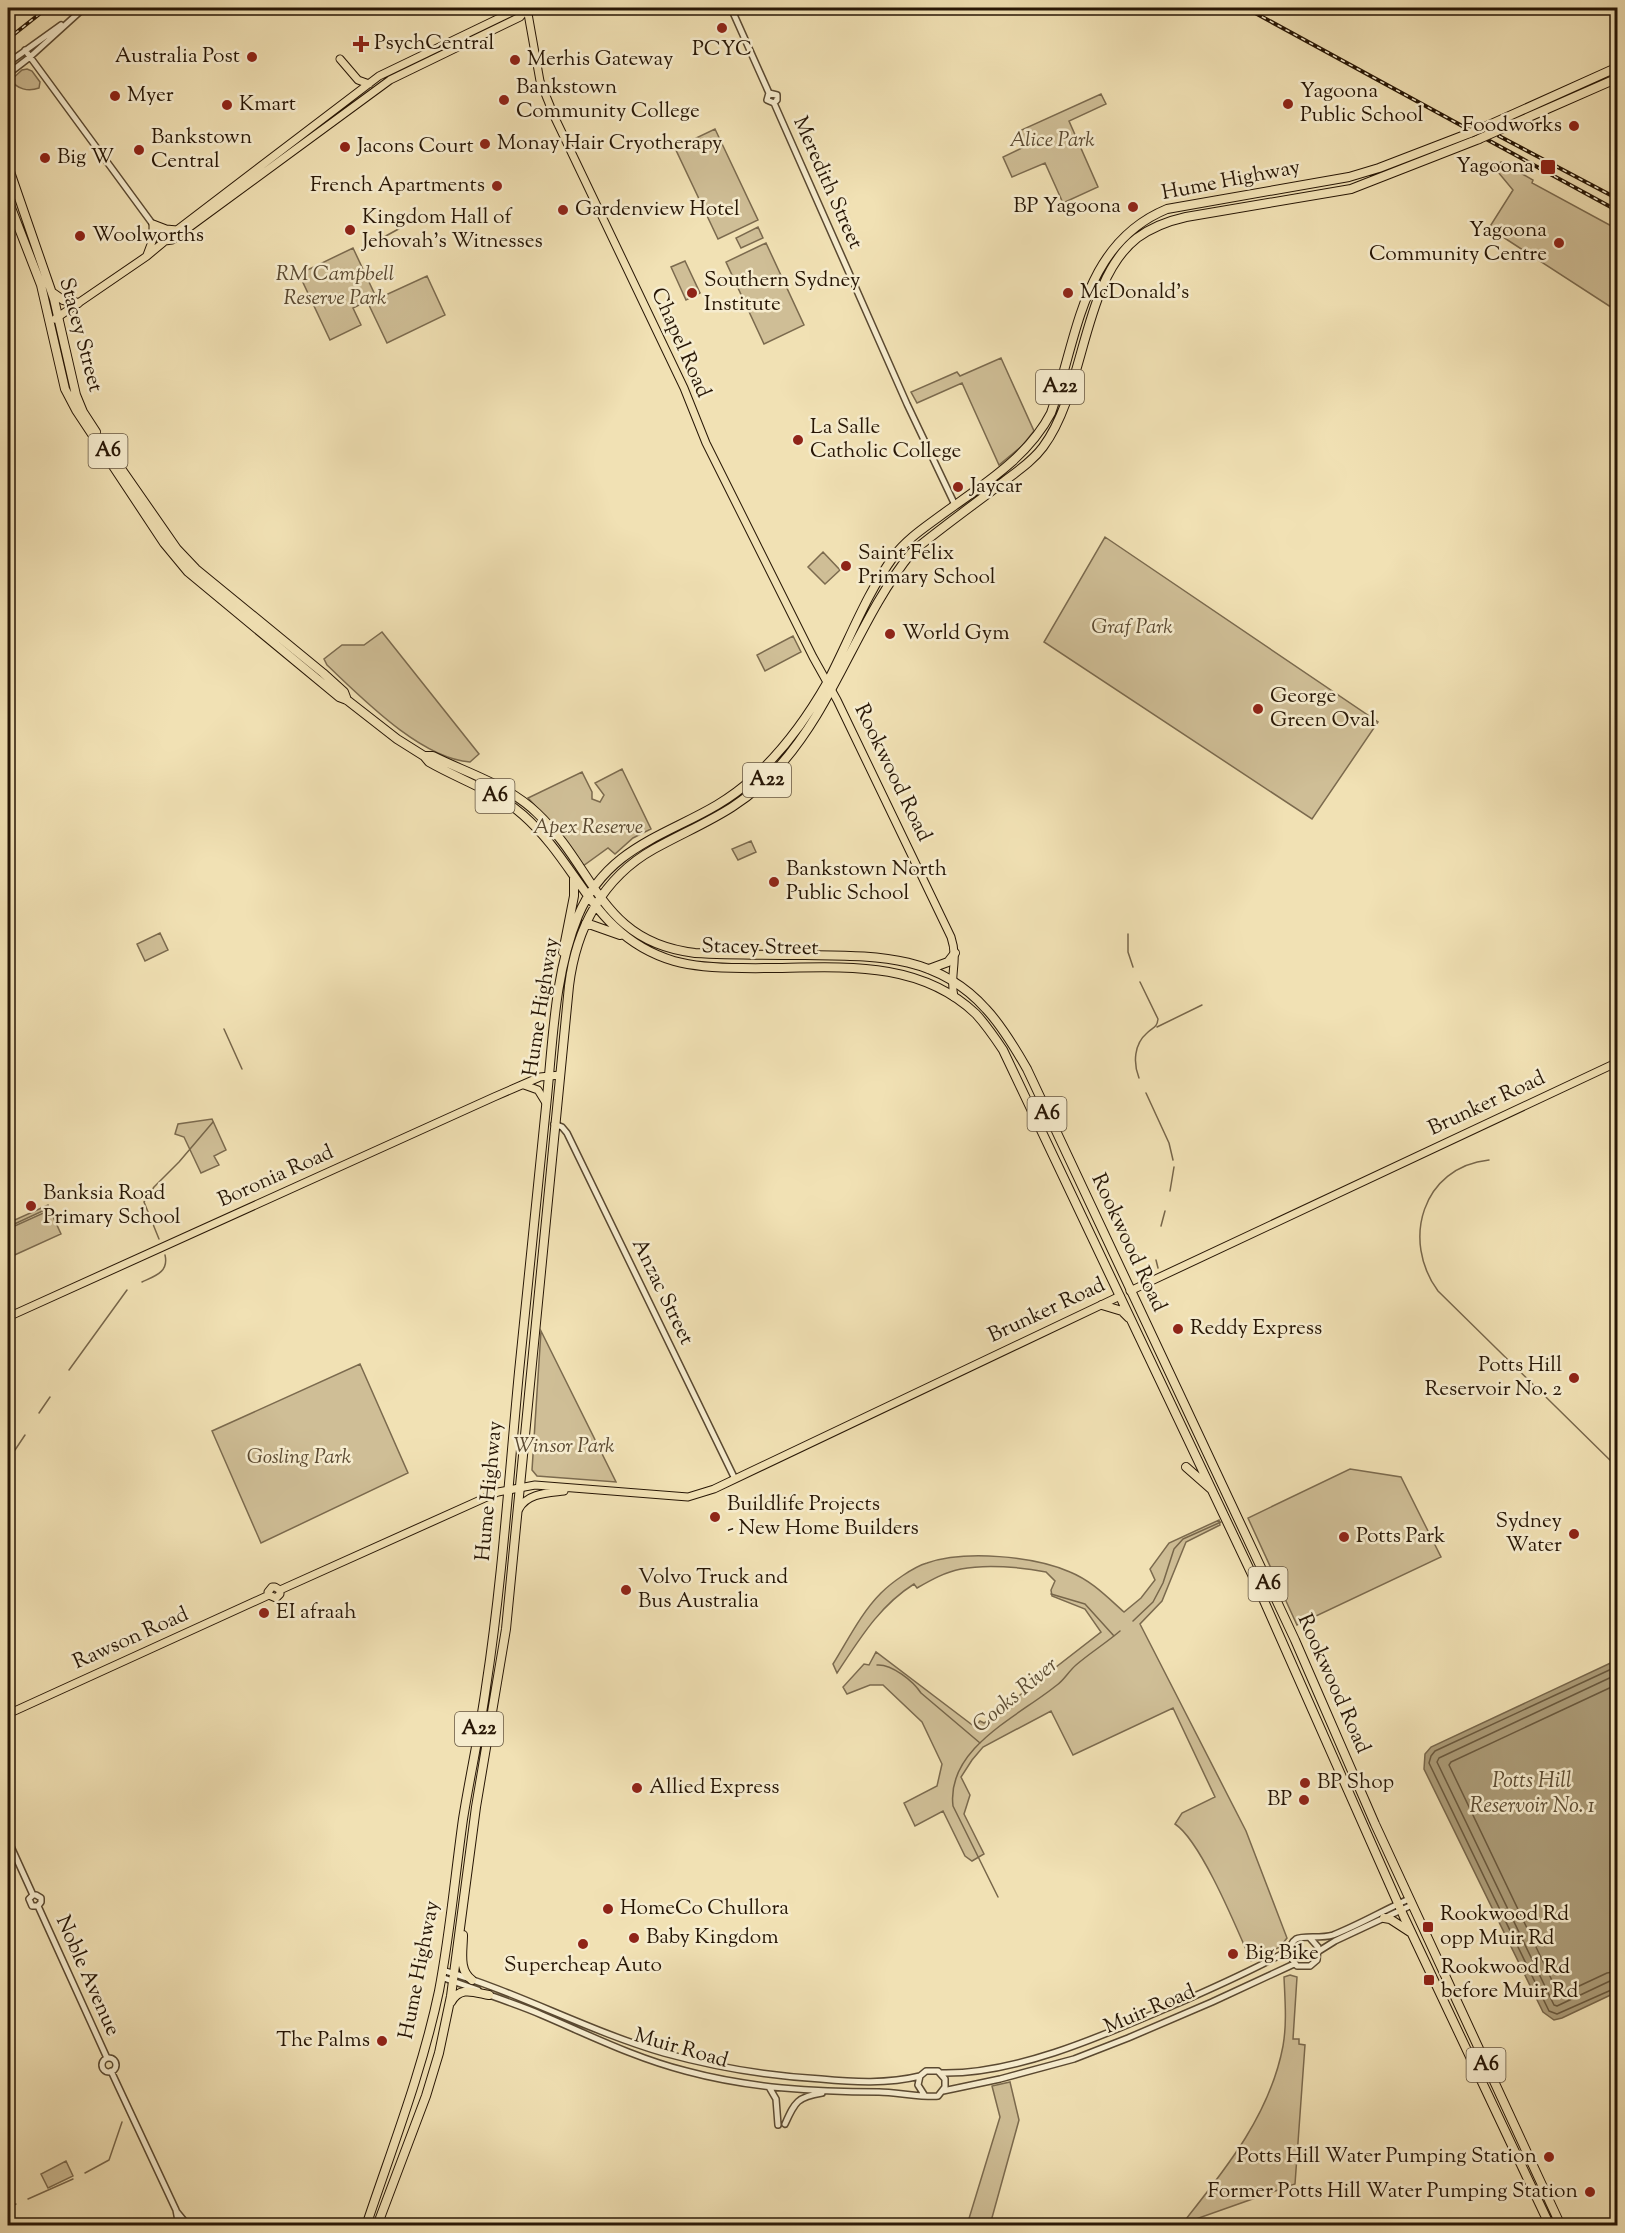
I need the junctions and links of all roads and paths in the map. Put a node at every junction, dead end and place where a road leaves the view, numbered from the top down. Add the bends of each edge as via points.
1 (84, 8) edge
2 (528, 8) edge
3 (731, 8) edge
4 (67, 21) junction
5 (25, 50) junction
6 (30, 57) junction
7 (340, 59) dead end
8 (8, 63) edge
9 (1617, 68) edge
10 (8, 74) edge
11 (1617, 78) edge
12 (369, 84) junction
13 (8, 166) edge
14 (8, 200) edge
15 (153, 224) junction
16 (177, 230) junction
17 (165, 241) junction
18 (147, 255) junction
19 (52, 292) junction
20 (78, 303) junction
21 (59, 317) junction
22 (50, 322) junction
23 (955, 506) junction
24 (906, 543) junction
25 (913, 551) junction
26 (827, 682) junction
27 (832, 692) junction
28 (347, 700) junction
29 (424, 756) junction
30 (574, 878) junction
31 (594, 889) junction
32 (588, 897) junction
33 (600, 897) junction
34 (595, 906) junction
35 (586, 923) junction
36 (624, 936) junction
37 (955, 952) junction
38 (929, 969) junction
39 (561, 977) junction
40 (952, 981) junction
41 (954, 997) junction
42 (1617, 1062) edge
43 (549, 1075) junction
44 (560, 1075) junction
45 (522, 1084) junction
46 (546, 1103) junction
47 (555, 1124) junction
48 (1130, 1291) junction
49 (1120, 1296) junction
50 (1102, 1305) junction
51 (8, 1317) edge
52 (1132, 1321) junction
53 (1186, 1467) dead end
54 (735, 1479) junction
55 (520, 1487) junction
56 (582, 1489) junction
57 (508, 1490) junction
58 (1213, 1490) junction
59 (518, 1514) junction
60 (8, 1714) edge
61 (8, 1840) edge
62 (1411, 1902) junction
63 (462, 1907) junction
64 (1399, 1907) junction
65 (1384, 1918) junction
66 (1412, 1933) junction
67 (1310, 1938) junction
68 (1319, 1951) junction
69 (1286, 1952) junction
70 (1294, 1964) junction
71 (442, 1973) junction
72 (453, 1977) junction
73 (472, 1980) junction
74 (489, 1995) junction
75 (447, 2016) junction
76 (941, 2073) junction
77 (920, 2076) junction
78 (769, 2087) junction
79 (944, 2091) junction
80 (830, 2092) junction
81 (926, 2096) junction
82 (785, 2124) dead end
83 (778, 2125) dead end
84 (176, 2211) junction
85 (188, 2224) edge
86 (179, 2226) edge
87 (366, 2226) edge
88 (377, 2226) edge
89 (1550, 2226) edge
90 (1561, 2226) edge

1 - 4 street
2 - 12 main road via 516,10 387,71
2 - 17 main road via 520,17 390,80 172,240
2 - 26 main road, Chapel Road via 541,82 551,108 679,377 706,443
3 - 23 street, Meredith Street via 769,93 777,95 774,103
4 - 5 street
4 - 6 street
5 - 6 street
5 - 8 street
6 - 10 street
6 - 15 street
7 - 12 main road via 358,81
9 - 23 highway, Hume Highway / A22, bridge via 1470,133 1349,177 1167,209 1134,227 1115,246 1090,287 1058,393 1042,430 1020,456
11 - 25 highway, Hume Highway / A22, bridge via 1479,139 1351,189 1186,217 1165,222 1135,239 1116,261 1102,289 1066,404 1041,450
12 - 16 main road
13 - 19 highway, Stacey Street / A6
14 - 22 highway, Stacey Street / A6 via 36,269
15 - 16 main road
15 - 17 street
15 - 18 main road
16 - 17 main road
17 - 18 main road
18 - 20 main road
19 - 20 highway via 63,300
19 - 21 highway, Stacey Street / A6
20 - 21 main road
21 - 22 main road
21 - 28 highway, Stacey Street / A6 via 72,381 83,412 169,540 196,569 323,673
22 - 28 highway, Stacey Street / A6 via 63,382 73,406 178,561
23 - 24 highway, Hume Highway / A22
24 - 25 highway
24 - 26 highway, Hume Highway / A22 via 876,586
25 - 27 highway, Hume Highway / A22 via 882,597
26 - 27 main road, Rookwood Road
26 - 31 highway, Hume Highway / A22 via 799,727 744,786 718,804 640,844
27 - 33 highway, Hume Highway / A22 via 793,750 754,792 728,812 643,855
27 - 37 main road, Rookwood Road
28 - 29 highway, Stacey Street / A6
29 - 30 highway, Stacey Street / A6 via 524,816
29 - 31 highway, Stacey Street / A6 via 433,756 486,779 522,800 553,829
30 - 32 highway, Stacey Street / A6
30 - 39 highway
31 - 32 highway, Hume Highway / A22
31 - 33 highway, Stacey Street / A6
32 - 34 highway, Stacey Street / A6
32 - 39 highway, Hume Highway / A22 via 572,933
33 - 34 highway, Hume Highway / A22
33 - 38 highway, Stacey Street / A6 via 631,930 676,950 877,957
34 - 35 highway, Hume Highway / A22
34 - 36 highway, Stacey Street / A6
35 - 36 highway
35 - 44 highway, Hume Highway / A22 via 573,960
36 - 41 highway, Stacey Street / A6 via 653,953 686,964 871,969 907,976
37 - 38 highway via 948,962
37 - 40 main road, Rookwood Road
38 - 40 highway, Stacey Street / A6
39 - 43 highway, Hume Highway / A22
40 - 41 main road, Rookwood Road
40 - 48 highway, Rookwood Road / A6 via 985,1008 1027,1069
41 - 49 highway, Rookwood Road / A6 via 976,1014 1003,1050
42 - 48 main road, Brunker Road
43 - 44 main road, Boronia Road
43 - 45 main road, Boronia Road
43 - 46 highway, Hume Highway / A22
44 - 47 highway, Hume Highway / A22
45 - 46 main road via 538,1090
45 - 51 main road, Boronia Road
46 - 57 highway, Hume Highway / A22
47 - 54 street, Anzac Street via 567,1133
47 - 55 highway, Hume Highway / A22
48 - 49 highway, Brunker Road
48 - 62 highway, Rookwood Road / A6 via 1295,1640
49 - 50 main road, Brunker Road
49 - 52 highway, Rookwood Road / A6
50 - 52 highway via 1122,1311
50 - 54 main road, Brunker Road
52 - 58 highway, Rookwood Road / A6
53 - 58 highway
54 - 56 main road, Brunker Road via 688,1497
55 - 56 main road, Brunker Road
55 - 57 main road, Brunker Road
55 - 59 highway, Hume Highway / A22
56 - 59 main road via 531,1497 524,1501
57 - 60 main road, Rawson Road via 280,1590 276,1598 269,1595
57 - 71 highway, Hume Highway / A22 via 487,1682
58 - 64 highway, Rookwood Road / A6
59 - 63 highway, Hume Highway / A22 via 502,1659
61 - 84 street, Noble Avenue via 33,1895 29,1903 38,1906 107,2058 115,2062 111,2071
62 - 64 street
62 - 90 highway, Rookwood Road / A6
63 - 72 highway, Hume Highway / A22
63 - 73 highway via 463,1966
64 - 65 street
64 - 66 highway, Rookwood Road / A6
64 - 67 street via 1334,1934
65 - 66 highway
65 - 68 street
66 - 89 highway, Rookwood Road / A6
67 - 68 street
67 - 69 street via 1298,1938
68 - 70 street via 1310,1966
69 - 70 street
69 - 76 street, Muir Road via 1137,2021 1064,2049 994,2068
70 - 79 street, Muir Road via 1074,2059
71 - 72 street, Muir Road
71 - 87 highway, Hume Highway / A22 via 415,2085
72 - 73 street, Muir Road
72 - 74 street, Muir Road
72 - 75 highway, Hume Highway / A22
73 - 77 street, Muir Road via 663,2053 724,2067 840,2080 884,2081
74 - 75 highway via 459,1992
74 - 78 street, Muir Road via 609,2046 660,2063 714,2078
75 - 88 highway, Hume Highway / A22 via 426,2096
76 - 77 street via 930,2070
76 - 79 street
77 - 81 street via 919,2089
78 - 80 street, Muir Road
78 - 83 street via 776,2098
79 - 81 street via 934,2097
80 - 81 street, Muir Road
80 - 82 street via 799,2100
84 - 85 street
84 - 86 street
85 - 86 street

